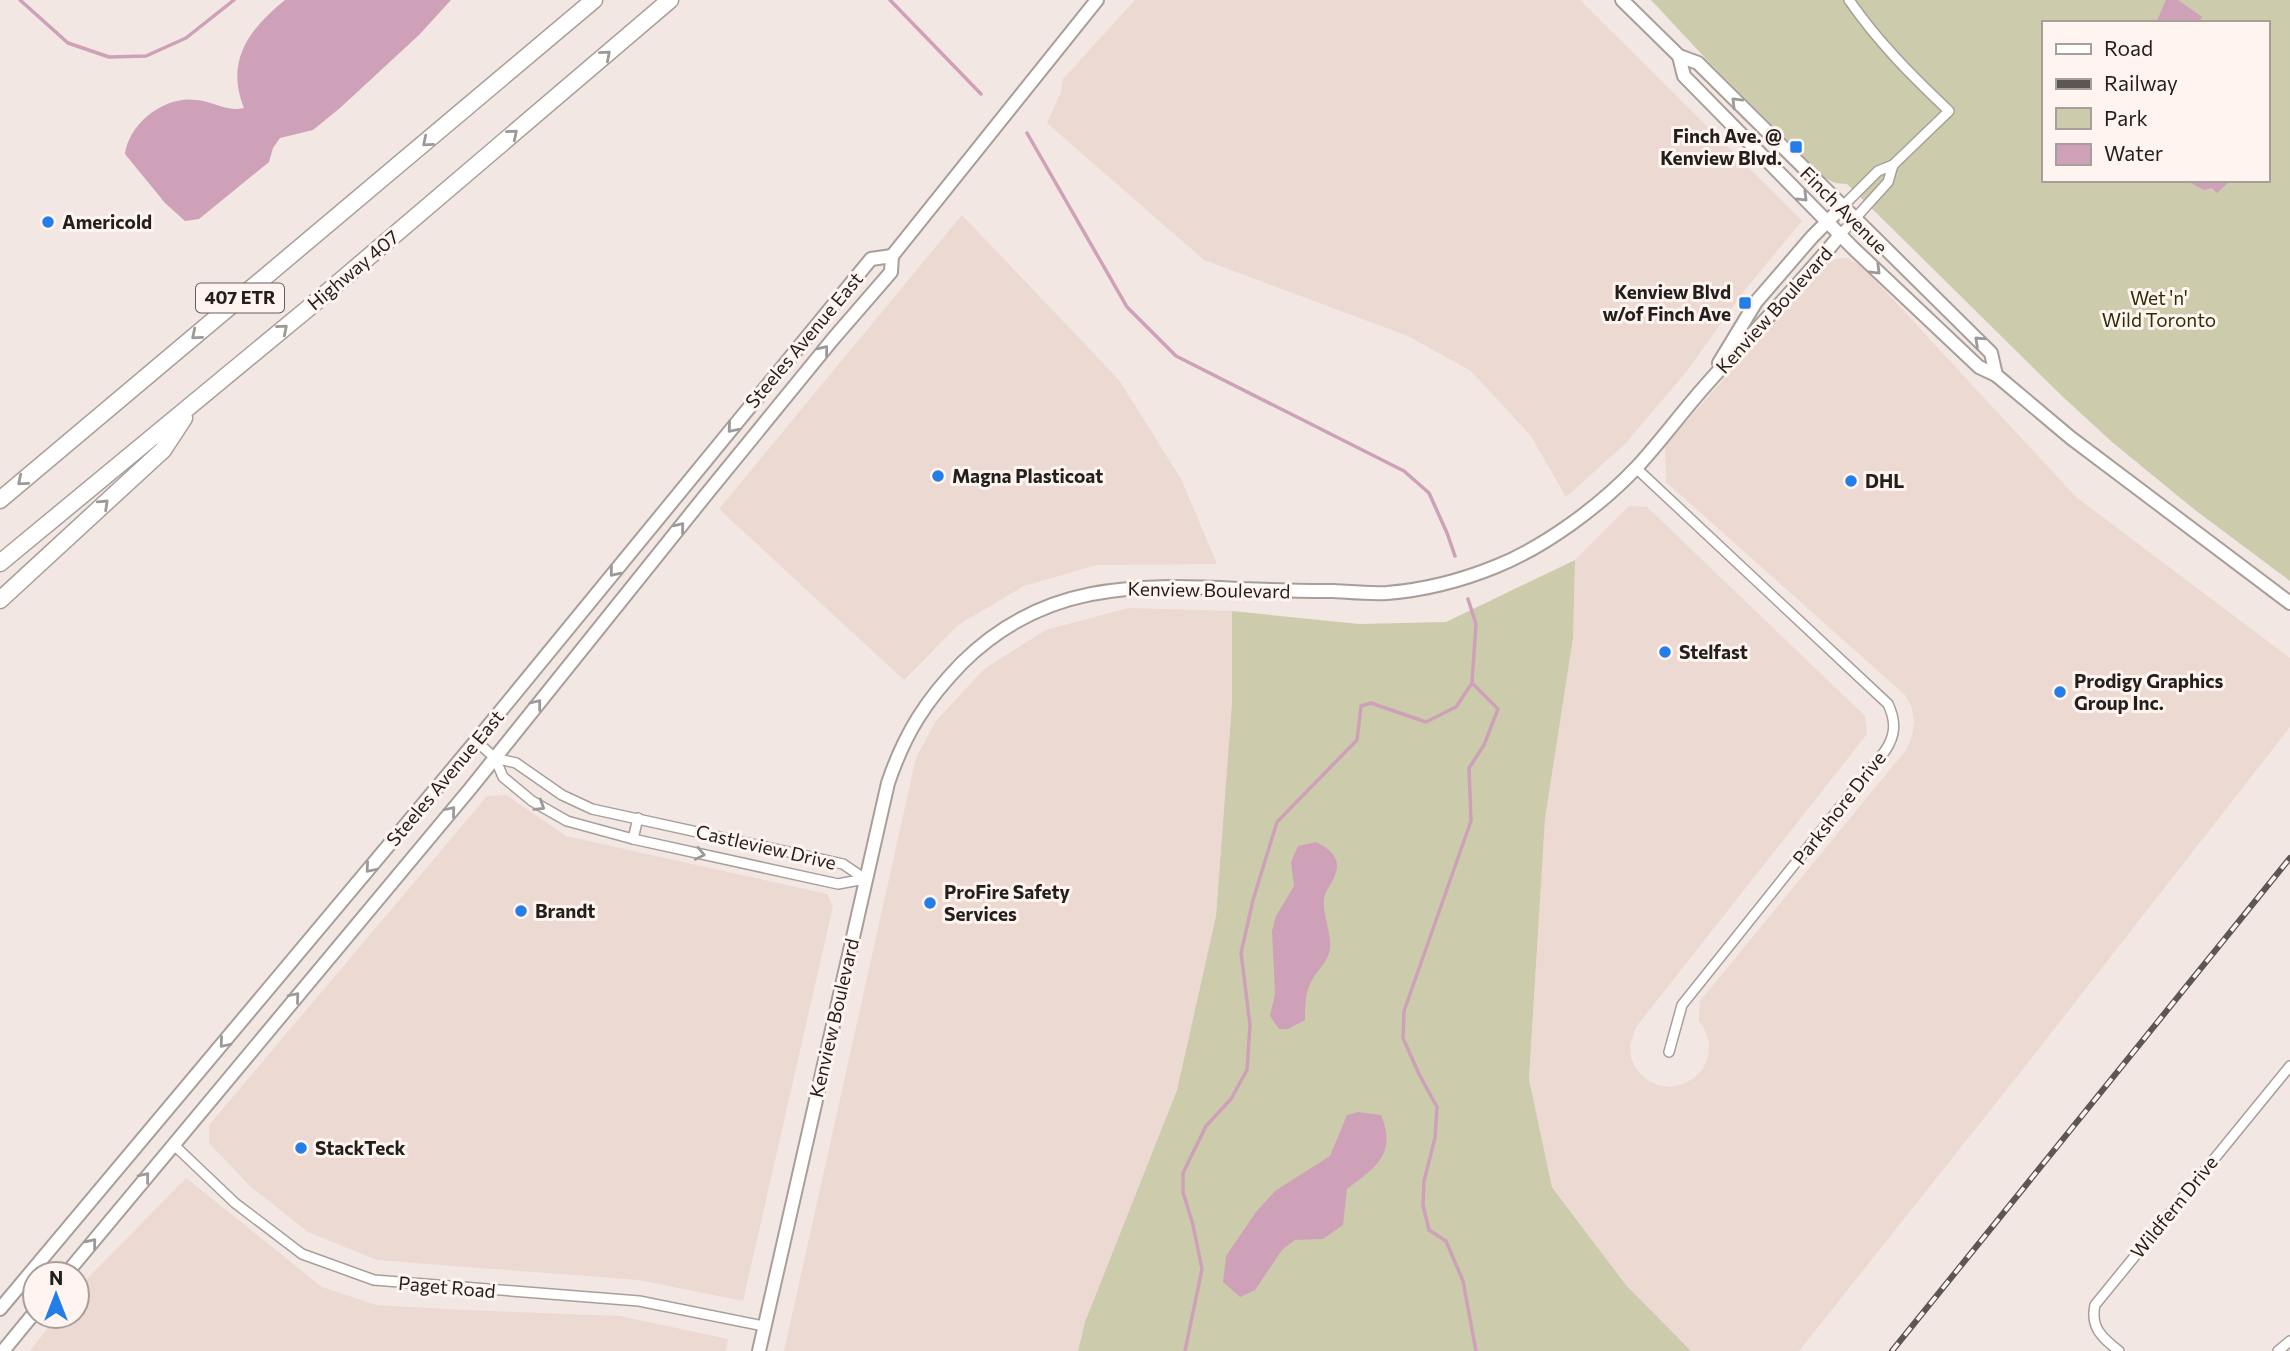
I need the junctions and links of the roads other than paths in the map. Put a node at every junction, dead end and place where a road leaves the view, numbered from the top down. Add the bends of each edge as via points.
1 (594, 0) edge
2 (670, 0) edge
3 (1097, 0) edge
4 (1622, 0) edge
5 (1849, 0) edge
6 (1679, 55) junction
7 (1893, 165) junction
8 (1842, 207) junction
9 (1854, 219) junction
10 (1827, 222) junction
11 (1840, 235) junction
12 (892, 256) junction
13 (1996, 375) junction
14 (1706, 384) junction
15 (193, 404) junction
16 (1636, 468) junction
17 (0, 499) edge
18 (0, 563) edge
19 (0, 600) edge
20 (2290, 603) edge
21 (476, 741) junction
22 (495, 758) junction
23 (638, 818) junction
24 (633, 839) junction
25 (865, 878) junction
26 (1669, 1052) dead end
27 (2290, 1066) edge
28 (173, 1144) junction
29 (78, 1260) edge
30 (0, 1310) edge
31 (764, 1326) junction
32 (21, 1328) edge
33 (2290, 1341) edge
34 (3, 1351) edge
35 (759, 1351) edge
36 (2119, 1351) edge
37 (2278, 1351) edge

1 -> 17 highway, 407 ETR
15 -> 2 highway, Highway 407 / 407 ETR
3 - 12 main road, Steeles Avenue East
4 - 6 main road, Finch Avenue
5 - 7 street via 1909,74 1949,111
8 -> 6 main road, Finch Avenue via 1698,63
6 -> 10 main road, Finch Avenue via 1684,76
7 - 8 street via 1878,171
7 - 9 street via 1888,182
8 - 9 main road, Finch Avenue
8 - 10 main road, Kenview Boulevard
9 - 11 street
13 -> 9 main road, Finch Avenue via 1991,352
10 - 11 main road, Finch Avenue
10 - 14 main road, Kenview Boulevard via 1756,302
11 -> 13 main road, Finch Avenue via 1979,367
11 - 14 main road, Kenview Boulevard
12 -> 21 main road, Steeles Avenue East via 872,259
22 -> 12 main road, Steeles Avenue East via 891,272
13 - 20 main road, Finch Avenue via 2081,446
14 - 16 main road, Kenview Boulevard
15 - 18 highway, Highway 407 / 407 ETR
19 -> 15 highway via 163,450
16 - 25 main road, Kenview Boulevard via 1541,545 1446,583 1388,593 1139,587 1104,590 1031,613 993,635 969,657 938,687 913,723 888,783
16 - 26 street, Parkshore Drive via 1888,704 1895,727 1892,739 1867,774 1682,1006
21 - 22 street, Castleview Drive
21 -> 30 main road, Steeles Avenue East
22 - 23 street, Castleview Drive via 516,764 592,809
22 -> 24 street, Castleview Drive via 503,777 566,821
28 -> 22 main road, Steeles Avenue East
23 - 24 street
23 - 25 street, Castleview Drive via 843,864
24 -> 25 street, Castleview Drive via 838,884
25 - 31 main road, Kenview Boulevard
27 - 36 street, Wildfern Drive via 2095,1305 2096,1328
29 -> 28 main road, Steeles Avenue East
28 - 31 street, Paget Road via 234,1203 302,1254 374,1280 639,1301
31 - 35 main road, Kenview Boulevard
32 - 34 main road
33 - 37 street

